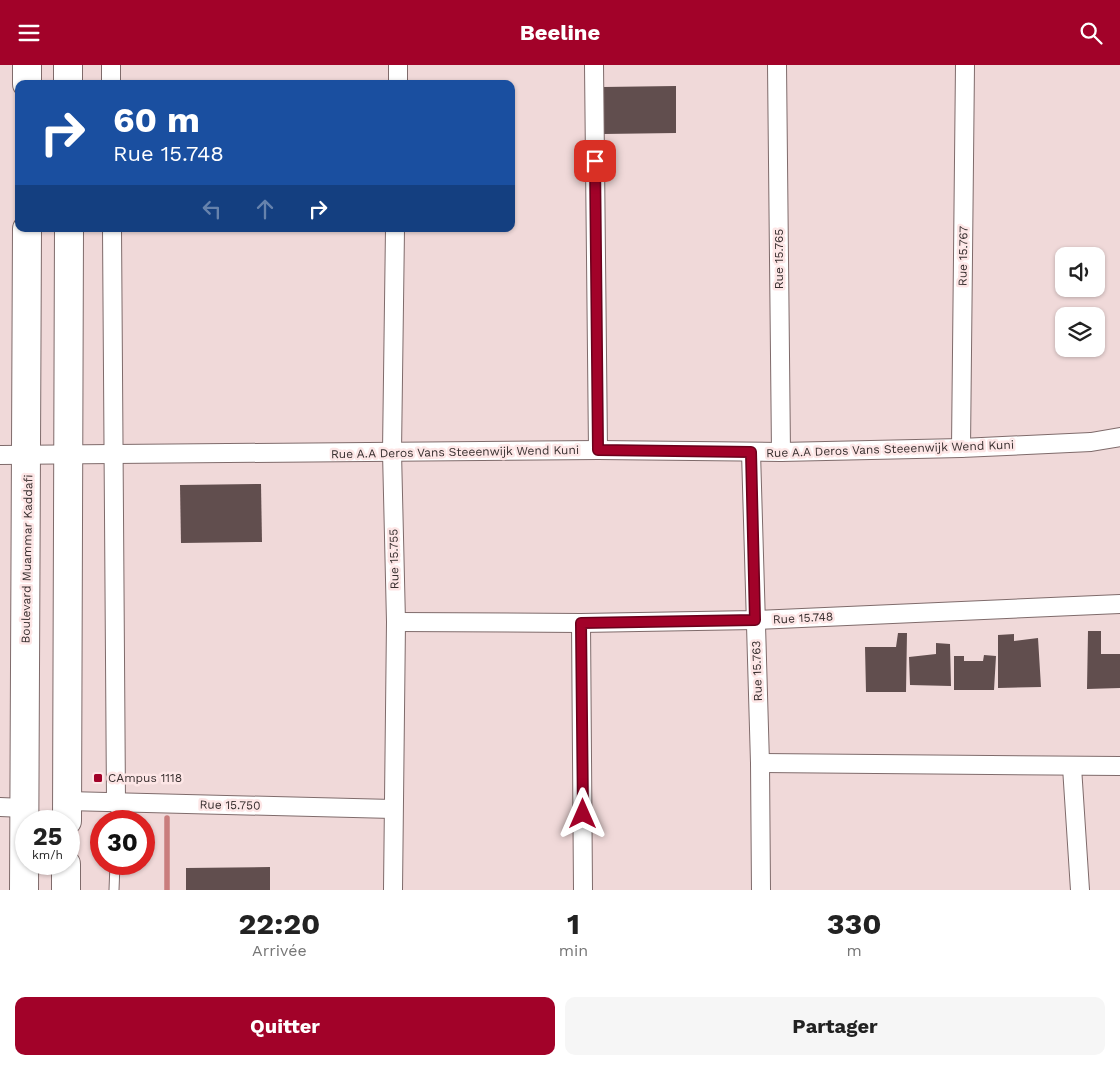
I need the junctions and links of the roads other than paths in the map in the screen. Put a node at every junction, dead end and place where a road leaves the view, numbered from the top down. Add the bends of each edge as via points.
1 (27, 65) edge
2 (68, 65) edge
3 (111, 65) edge
4 (398, 65) edge
5 (594, 65) edge
6 (777, 65) edge
7 (965, 65) edge
8 (27, 80) edge
9 (68, 80) edge
10 (111, 80) edge
11 (398, 80) edge
12 (27, 232) edge
13 (69, 232) edge
14 (112, 232) edge
15 (396, 232) edge
16 (1120, 437) edge
17 (961, 448) junction
18 (598, 450) junction
19 (392, 452) junction
20 (751, 452) junction
21 (781, 452) junction
22 (0, 455) edge
23 (28, 455) junction
24 (70, 455) junction
25 (115, 455) junction
26 (1120, 603) edge
27 (755, 620) junction
28 (396, 622) junction
29 (581, 623) junction
30 (760, 763) junction
31 (1120, 766) edge
32 (1072, 767) junction
33 (116, 802) junction
34 (12, 808) edge
35 (393, 809) junction
36 (67, 810) edge
37 (72, 810) edge
38 (116, 810) edge
39 (66, 875) edge
40 (114, 875) edge
41 (24, 890) edge
42 (66, 890) edge
43 (114, 890) edge
44 (393, 890) edge
45 (583, 890) edge
46 (761, 890) edge
47 (1080, 890) edge

1 - 8 main road
2 - 9 main road
3 - 10 street
4 - 11 street
5 - 18 street
6 - 21 street, Rue 15.765
7 - 17 street, Rue 15.767
12 - 23 main road, Boulevard Muammar Kaddafi
13 - 24 main road
14 - 25 street
15 - 19 street, Rue 15.755
16 - 17 street, Rue A.A Deros Vans Steeenwijk Wend Kuni via 1091,442
17 - 21 street, Rue A.A Deros Vans Steeenwijk Wend Kuni
18 - 19 street, Rue A.A Deros Vans Steeenwijk Wend Kuni
18 - 20 street, Rue A.A Deros Vans Steeenwijk Wend Kuni
19 - 25 street, Rue A.A Deros Vans Steeenwijk Wend Kuni
19 - 28 street, Rue 15.755
20 - 21 street, Rue A.A Deros Vans Steeenwijk Wend Kuni
20 - 27 street, Rue 15.763
22 - 23 street, Rue A.A Deros Vans Steeenwijk Wend Kuni
23 - 24 street, Rue A.A Deros Vans Steeenwijk Wend Kuni
23 - 34 main road, Boulevard Muammar Kaddafi
24 - 25 street, Rue A.A Deros Vans Steeenwijk Wend Kuni
24 - 36 main road
25 - 33 street
26 - 27 street, Rue 15.748
27 - 29 street, Rue 15.748
27 - 30 street, Rue 15.763
28 - 29 street, Rue 15.748
28 - 35 street, Rue 15.755
29 - 45 street
30 - 32 street
30 - 46 street, Rue 15.763
31 - 32 street
32 - 47 street
33 - 35 street, Rue 15.750
33 - 37 street, Rue 15.750
33 - 38 lane
34 - 41 main road, Boulevard Muammar Kaddafi
35 - 44 street, Rue 15.755
39 - 42 main road
40 - 43 lane

